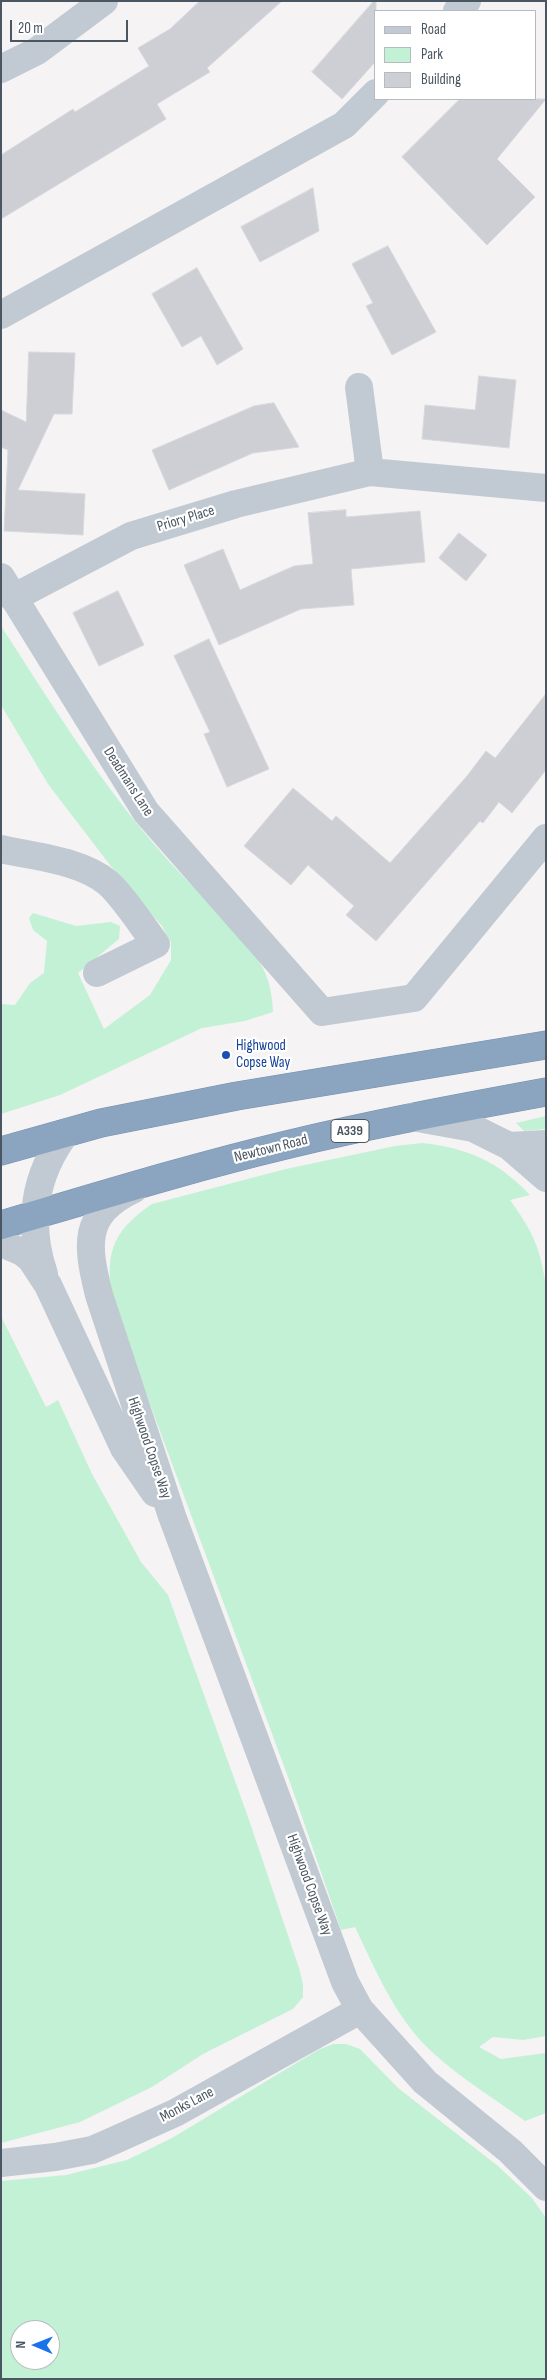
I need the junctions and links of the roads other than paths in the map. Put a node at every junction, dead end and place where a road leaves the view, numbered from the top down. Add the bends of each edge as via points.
1 (104, 1) edge
2 (467, 1) edge
3 (458, 10) edge
4 (1, 69) edge
5 (374, 95) edge
6 (1, 315) edge
7 (359, 387) dead end
8 (370, 472) junction
9 (546, 488) edge
10 (7, 588) edge
11 (546, 838) edge
12 (1, 849) edge
13 (96, 973) dead end
14 (322, 1012) junction
15 (294, 1013) dead end
16 (546, 1044) edge
17 (546, 1092) edge
18 (412, 1117) junction
19 (66, 1133) junction
20 (546, 1144) edge
21 (509, 1146) junction
22 (1, 1151) edge
23 (546, 1178) edge
24 (156, 1179) junction
25 (35, 1215) junction
26 (1, 1225) edge
27 (1, 1243) edge
28 (48, 1285) junction
29 (172, 1516) junction
30 (360, 2010) junction
31 (1, 2163) edge
32 (546, 2187) edge

1 - 4 street via 37,50
2 - 3 street
5 - 6 street via 344,125
7 - 8 street
8 - 9 street, Priory Place
8 - 10 street, Priory Place via 236,504 131,536
10 - 14 street, Deadmans Lane via 146,812
11 - 14 street via 414,998
12 - 13 street via 89,871 108,883 156,944
14 - 15 street
16 - 19 highway via 237,1096
17 - 18 highway, Newtown Road / A339
18 - 21 street via 473,1128
18 - 24 highway, Newtown Road / A339
19 - 22 highway
19 - 25 street via 51,1153 40,1183
20 - 21 street
21 - 23 street
24 - 25 highway, Newtown Road / A339
24 - 29 street, Highwood Copse Way via 121,1195 104,1207 94,1225 91,1262
25 - 26 highway, Newtown Road / A339
25 - 28 street via 38,1255
27 - 28 street, Highwood Copse Way via 31,1259
28 - 29 street, Highwood Copse Way via 124,1448
29 - 30 street, Highwood Copse Way via 345,1982
30 - 31 street, Monks Lane via 175,2113 107,2144 55,2157
30 - 32 street, Highwood Copse Way via 424,2082 510,2151

